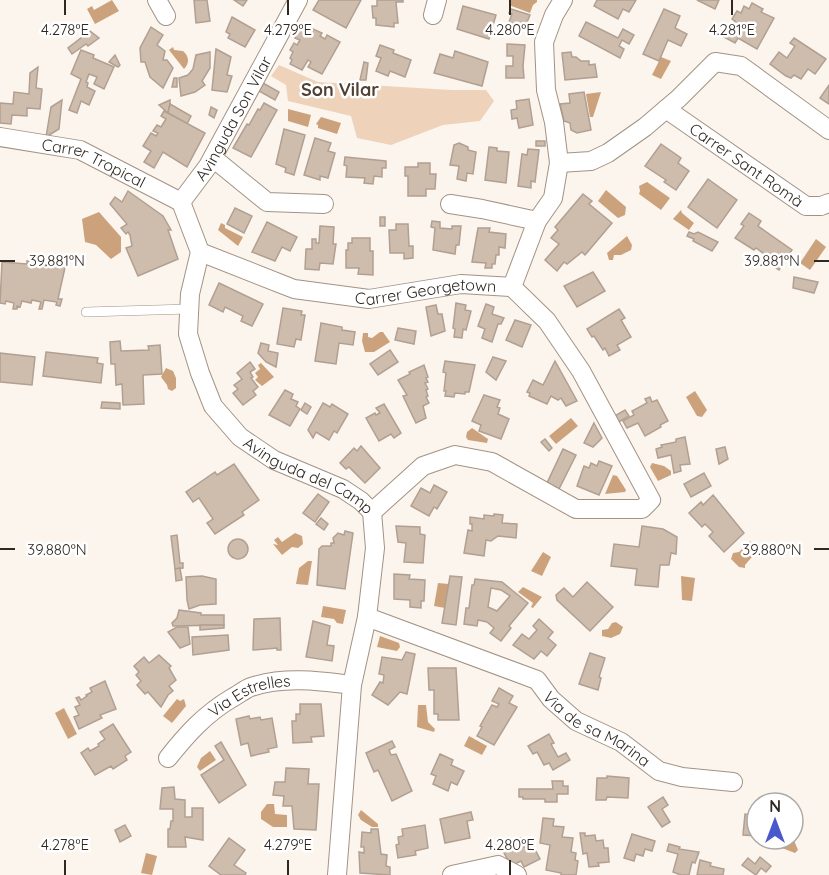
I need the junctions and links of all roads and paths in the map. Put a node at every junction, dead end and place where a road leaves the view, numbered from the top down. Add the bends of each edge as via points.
1 (157, 0) edge
2 (298, 0) edge
3 (563, 0) edge
4 (166, 16) dead end
5 (666, 109) junction
6 (829, 130) edge
7 (0, 137) edge
8 (213, 158) junction
9 (559, 163) junction
10 (181, 202) junction
11 (829, 203) edge
12 (324, 204) dead end
13 (450, 204) dead end
14 (537, 221) junction
15 (200, 252) junction
16 (512, 287) junction
17 (189, 309) junction
18 (86, 312) dead end
19 (372, 512) junction
20 (367, 616) junction
21 (352, 685) junction
22 (168, 758) dead end
23 (733, 782) dead end
24 (337, 875) edge
25 (452, 875) edge
26 (517, 875) edge

1 - 4 street
2 - 8 street, Avinguda Son Vilar
3 - 9 street via 544,42 546,90
5 - 6 street via 716,62 741,66
5 - 9 street via 608,153 591,161
5 - 11 street, Carrer Sant Romà via 806,206
7 - 10 street, Carrer Tropical via 80,150
8 - 10 street, Avinguda Son Vilar
8 - 12 street via 267,202
9 - 14 street via 552,198
10 - 15 street
13 - 14 street
14 - 16 street
15 - 16 street, Carrer Georgetown via 294,289 369,299 461,284
15 - 17 street, Avinguda del Camp
16 - 19 street, Carrer Georgetown via 547,321 581,371 651,500 642,509 576,509 492,462 455,455 423,466
17 - 18 lane
17 - 19 street, Avinguda del Camp via 188,334 213,406 240,437 274,460 343,489
19 - 20 street, Avinguda del Camp via 375,548
20 - 21 street, Avinguda del Camp
20 - 23 street, Via de sa Marina via 537,680 576,721 621,742 659,771
21 - 22 street, Via Estrelles via 316,680 250,687 191,729
21 - 24 street, Avinguda del Camp
25 - 26 street via 498,865

